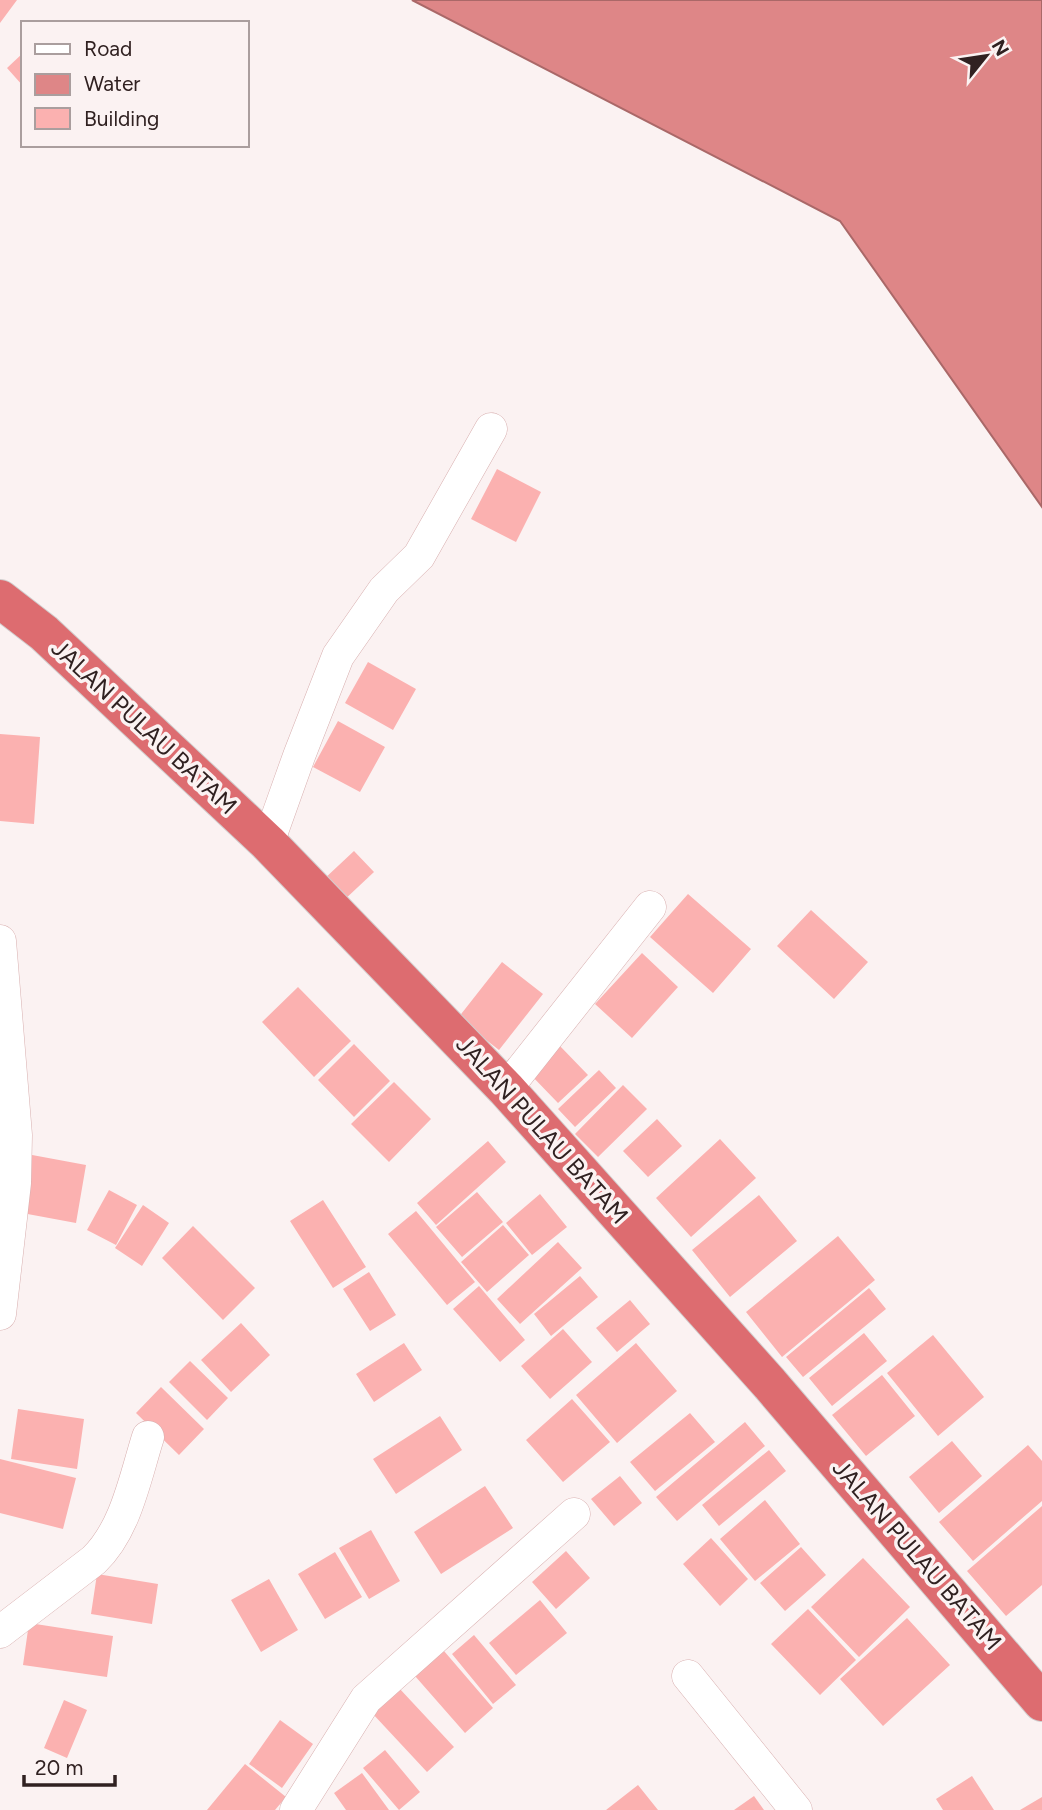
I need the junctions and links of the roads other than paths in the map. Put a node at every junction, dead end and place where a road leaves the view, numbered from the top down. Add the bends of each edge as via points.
1 (491, 429) dead end
2 (0, 599) edge
3 (268, 843) junction
4 (650, 907) dead end
5 (0, 942) edge
6 (506, 1088) junction
7 (0, 1314) edge
8 (148, 1437) dead end
9 (574, 1514) dead end
10 (0, 1632) edge
11 (688, 1676) dead end
12 (1042, 1702) edge
13 (296, 1810) edge
14 (796, 1810) edge

1 - 3 street via 419,556 384,590 338,656
2 - 3 highway, JALAN PULAU BATAM via 44,633
3 - 6 highway, JALAN PULAU BATAM
4 - 6 street
5 - 7 street via 16,1135
6 - 12 highway, JALAN PULAU BATAM via 771,1384
8 - 10 street via 123,1517 104,1550
9 - 13 street via 366,1699
11 - 14 street

